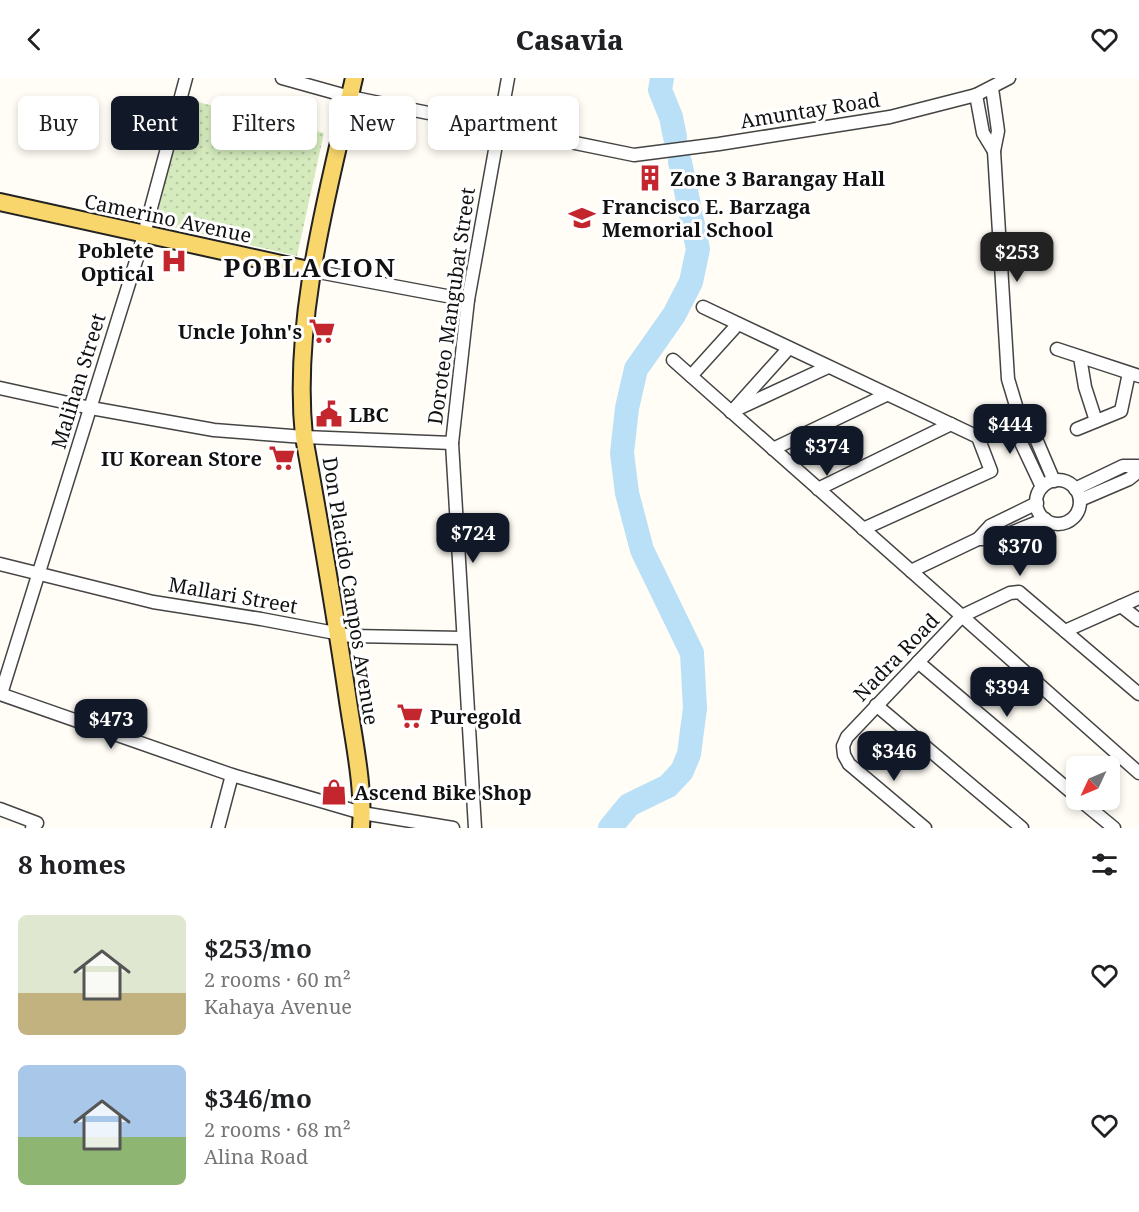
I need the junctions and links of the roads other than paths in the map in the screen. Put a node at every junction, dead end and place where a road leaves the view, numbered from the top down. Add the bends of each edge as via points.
1 (186, 78) edge
2 (282, 78) edge
3 (354, 78) edge
4 (508, 78) edge
5 (1009, 78) edge
6 (992, 88) junction
7 (976, 95) junction
8 (346, 96) edge
9 (350, 96) edge
10 (504, 96) edge
11 (579, 144) edge
12 (339, 150) edge
13 (494, 150) edge
14 (994, 151) junction
15 (0, 202) edge
16 (144, 235) junction
17 (313, 271) junction
18 (468, 300) junction
19 (704, 307) dead end
20 (738, 324) junction
21 (789, 348) junction
22 (1057, 349) dead end
23 (1080, 357) junction
24 (673, 360) dead end
25 (828, 367) junction
26 (1134, 375) edge
27 (691, 376) junction
28 (0, 388) edge
29 (886, 394) junction
30 (90, 408) junction
31 (731, 412) junction
32 (1020, 419) junction
33 (1096, 422) junction
34 (951, 424) junction
35 (1077, 429) dead end
36 (304, 437) junction
37 (452, 443) junction
38 (773, 449) junction
39 (1139, 469) edge
40 (1054, 481) junction
41 (1042, 487) junction
42 (818, 489) junction
43 (1077, 495) junction
44 (1036, 503) junction
45 (1045, 519) junction
46 (863, 528) junction
47 (978, 539) junction
48 (0, 564) edge
49 (911, 571) junction
50 (38, 574) junction
51 (1139, 597) edge
52 (1121, 606) junction
53 (962, 616) junction
54 (1139, 620) edge
55 (1065, 631) junction
56 (338, 634) junction
57 (463, 638) junction
58 (918, 662) junction
59 (0, 694) edge
60 (1139, 694) edge
61 (876, 705) junction
62 (1139, 773) edge
63 (232, 775) junction
64 (1066, 788) edge
65 (0, 809) edge
66 (1092, 810) edge
67 (362, 821) edge
68 (32, 828) edge
69 (218, 828) edge
70 (453, 828) edge
71 (475, 828) edge
72 (925, 828) edge
73 (1022, 828) edge
74 (1114, 828) edge

1 - 16 street, Malihan Street
2 - 8 street, Amuntay Road
3 - 9 main road, Don Placido Campos Avenue
4 - 10 street, Doroteo Mangubat Street
5 - 6 street, Amuntay Road
6 - 7 street, Amuntay Road
6 - 14 street via 998,131
7 - 11 street, Amuntay Road via 883,118 647,154
7 - 14 street via 983,133
12 - 17 main road, Don Placido Campos Avenue
13 - 18 street, Doroteo Mangubat Street
14 - 32 street via 1008,379
15 - 16 main road, Camerino Avenue
16 - 17 main road, Camerino Avenue
16 - 30 street, Malihan Street
17 - 18 street, Camerino Avenue
17 - 36 main road, Don Placido Campos Avenue via 304,337
18 - 37 street, Doroteo Mangubat Street
19 - 20 street
20 - 21 street
20 - 27 street
21 - 25 street
21 - 31 street
22 - 23 street
23 - 26 street
23 - 33 street
24 - 27 street
25 - 29 street
25 - 31 street
26 - 33 street via 1121,411
27 - 31 street
28 - 30 street
29 - 34 street
29 - 38 street
30 - 36 street via 214,430
30 - 50 street, Malihan Street
31 - 38 street
32 - 40 street via 1031,427
32 - 41 street via 1016,432
33 - 35 street
34 - 42 street
34 - 46 street via 978,437 992,471
36 - 37 street
36 - 56 main road, Don Placido Campos Avenue
37 - 57 street, Doroteo Mangubat Street
38 - 42 street
39 - 43 street via 1129,479
40 - 41 street
40 - 43 street via 1066,482
41 - 44 street
42 - 46 street
43 - 45 street via 1076,514 1065,523
44 - 45 street
44 - 47 street via 990,526
45 - 47 street via 996,539
46 - 49 street
47 - 49 street
48 - 50 street, Mallari Street
49 - 53 street
50 - 56 street, Mallari Street via 153,602
50 - 59 street, Malihan Street
51 - 52 street
52 - 54 street
52 - 55 street
53 - 55 street via 1019,592
53 - 58 street, Nadra Road
53 - 62 street
55 - 60 street
56 - 57 street, Mallari Street
56 - 67 main road, Don Placido Campos Avenue
57 - 71 street, Doroteo Mangubat Street
58 - 61 street, Nadra Road
58 - 64 street
59 - 63 street
61 - 72 street, Nadra Road via 847,737 844,755 849,764
61 - 73 street
63 - 67 street
63 - 69 street
65 - 68 street via 37,823
66 - 74 street
67 - 70 street

